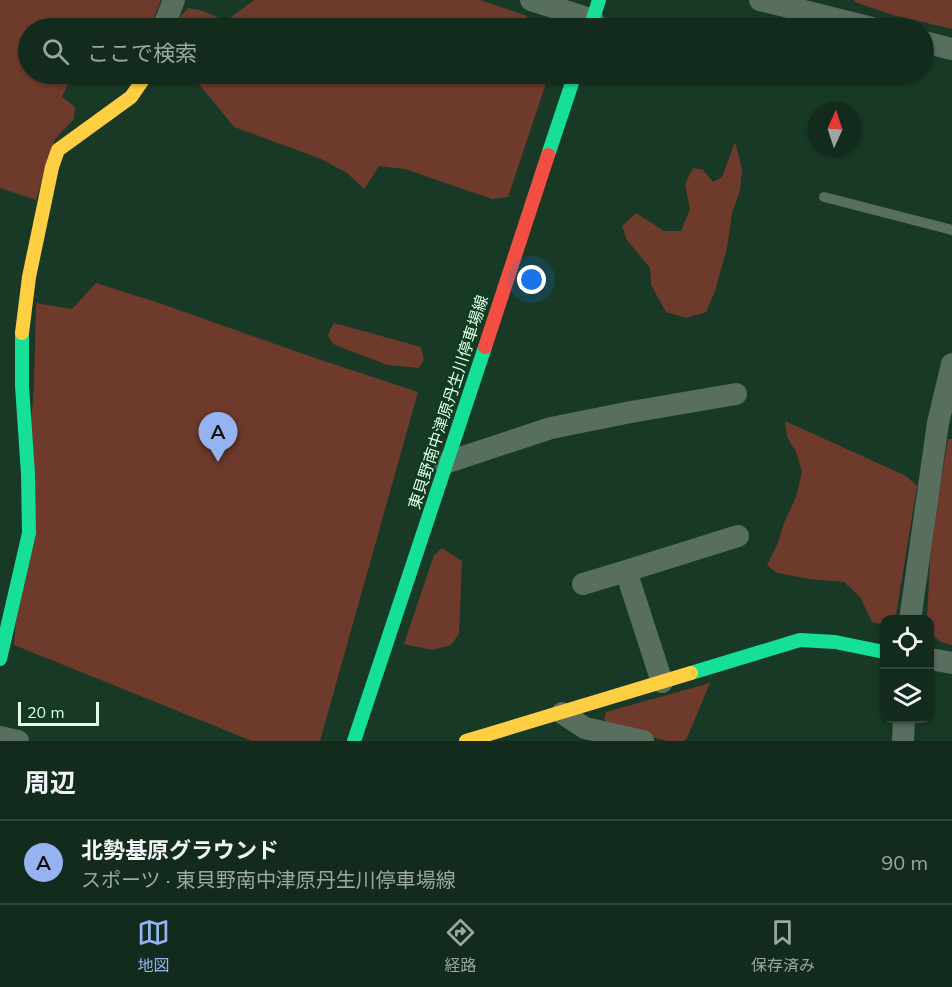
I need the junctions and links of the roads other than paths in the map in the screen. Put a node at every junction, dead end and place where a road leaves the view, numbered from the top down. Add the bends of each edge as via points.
1 (174, 0) edge
2 (531, 0) edge
3 (760, 0) edge
4 (594, 16) edge
5 (167, 18) edge
6 (832, 18) edge
7 (934, 44) edge
8 (952, 49) edge
9 (140, 84) edge
10 (572, 84) edge
11 (824, 197) dead end
12 (952, 230) edge
13 (952, 364) edge
14 (736, 394) dead end
15 (445, 463) junction
16 (738, 536) dead end
17 (626, 571) junction
18 (582, 584) dead end
19 (911, 615) edge
20 (880, 651) edge
21 (0, 659) edge
22 (934, 660) edge
23 (952, 663) edge
24 (662, 682) junction
25 (562, 713) junction
26 (904, 723) edge
27 (513, 734) edge
28 (0, 737) edge
29 (18, 741) edge
30 (354, 741) edge
31 (466, 741) edge
32 (642, 741) edge
33 (903, 741) edge

1 - 5 street
2 - 4 street
3 - 6 street
7 - 8 street
9 - 21 street via 130,97 58,150 52,167 29,277 22,336 30,533
10 - 15 street, 東貝野南中津原丹生川停車場線
11 - 12 lane
13 - 19 street via 938,423
14 - 15 street via 551,428
15 - 30 street, 東貝野南中津原丹生川停車場線
16 - 17 street
17 - 18 street
17 - 24 street
20 - 24 street via 800,640
22 - 23 street
24 - 25 street
25 - 27 street
25 - 32 street via 585,728
26 - 33 street
27 - 31 street
28 - 29 street

